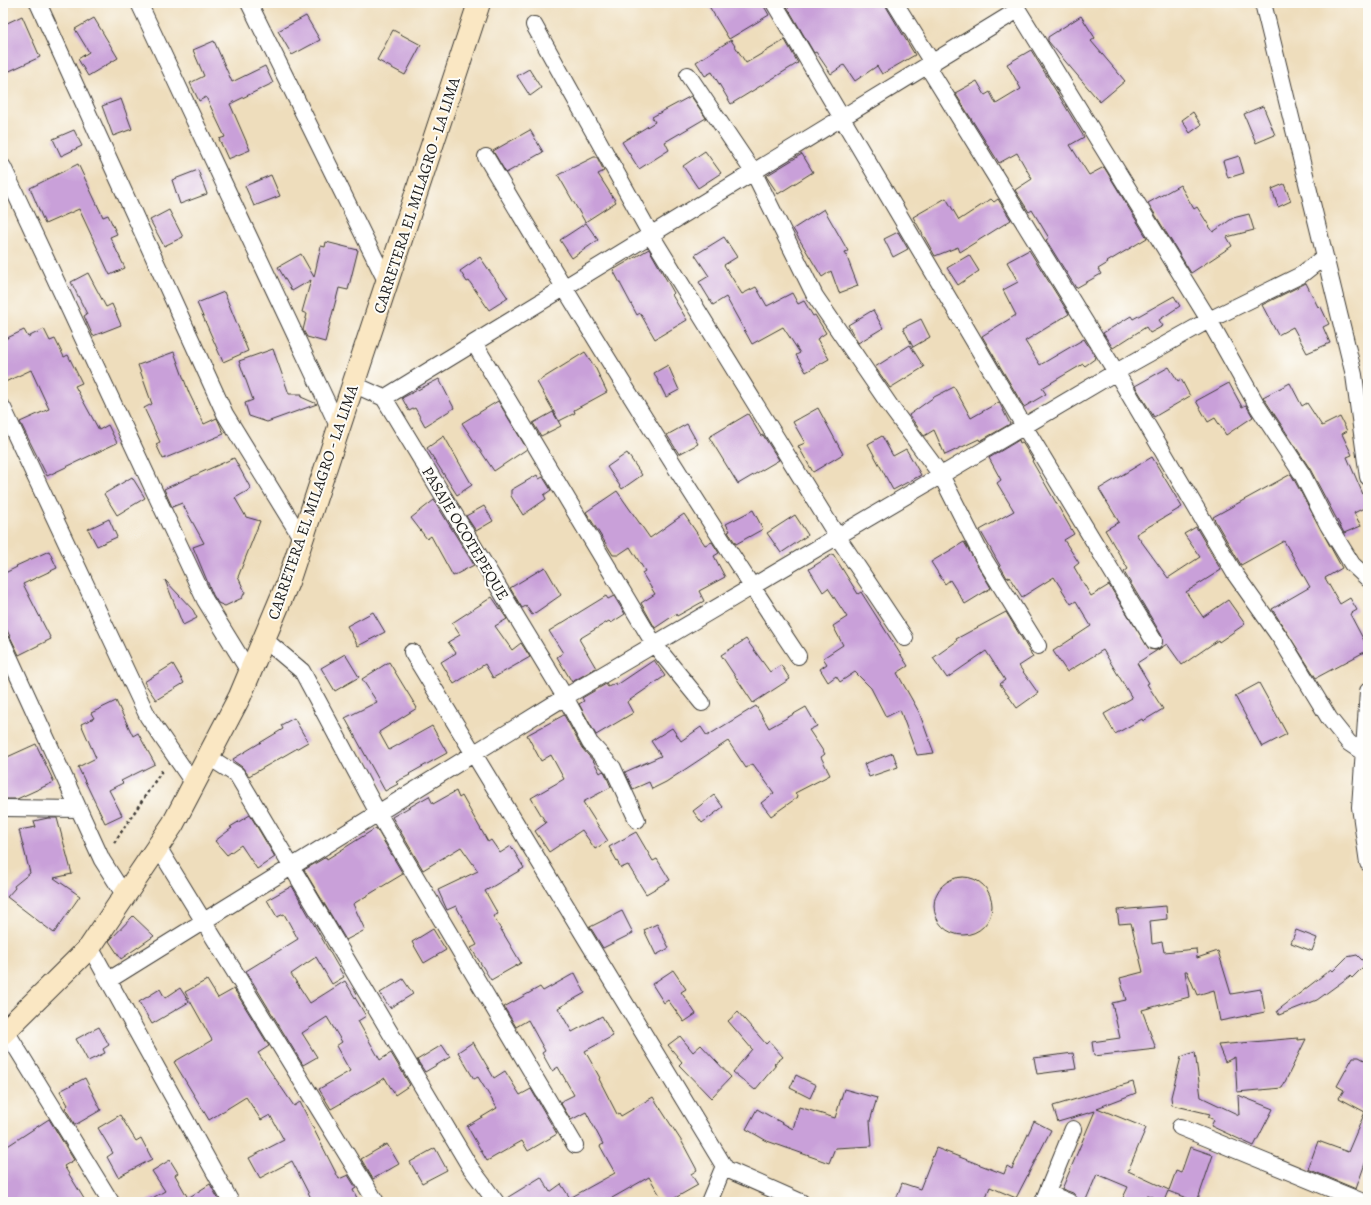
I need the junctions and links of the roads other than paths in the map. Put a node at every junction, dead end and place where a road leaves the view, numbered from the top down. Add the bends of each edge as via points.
1 (38, 3) edge
2 (140, 3) edge
3 (249, 3) edge
4 (479, 3) edge
5 (774, 3) edge
6 (895, 3) edge
7 (1263, 3) edge
8 (534, 25) dead end
9 (931, 65) junction
10 (688, 76) dead end
11 (842, 119) junction
12 (486, 158) dead end
13 (3, 167) edge
14 (754, 173) junction
15 (651, 235) junction
16 (1325, 256) junction
17 (387, 283) junction
18 (563, 288) junction
19 (1209, 320) junction
20 (474, 343) junction
21 (1116, 372) junction
22 (353, 384) junction
23 (384, 398) junction
24 (3, 408) edge
25 (1363, 412) edge
26 (1024, 426) junction
27 (339, 428) junction
28 (941, 475) junction
29 (1368, 477) edge
30 (837, 536) junction
31 (302, 539) junction
32 (1368, 579) edge
33 (752, 587) junction
34 (905, 638) dead end
35 (264, 639) junction
36 (1154, 641) dead end
37 (3, 644) edge
38 (654, 644) junction
39 (1038, 646) dead end
40 (412, 652) dead end
41 (798, 656) dead end
42 (250, 673) junction
43 (1368, 692) edge
44 (565, 697) junction
45 (702, 702) dead end
46 (1364, 753) junction
47 (473, 754) junction
48 (209, 756) junction
49 (194, 784) junction
50 (3, 808) edge
51 (79, 809) junction
52 (378, 813) junction
53 (637, 820) dead end
54 (158, 846) junction
55 (1368, 863) edge
56 (291, 866) junction
57 (125, 896) junction
58 (203, 922) junction
59 (90, 947) junction
60 (109, 980) junction
61 (5, 1032) edge
62 (1180, 1128) dead end
63 (1073, 1129) dead end
64 (574, 1145) dead end
65 (724, 1168) junction
66 (1368, 1196) edge
67 (1045, 1197) edge
68 (111, 1202) edge
69 (231, 1202) edge
70 (376, 1202) edge
71 (496, 1202) edge
72 (709, 1202) edge
73 (801, 1202) edge
74 (1069, 1202) edge
75 (1364, 1202) edge

1 - 31 street via 225,414
2 - 27 street
3 - 17 street
4 - 17 main road, CARRETERA EL MILAGRO - LA LIMA
5 - 11 street
6 - 9 street
7 - 16 street
8 - 15 street
9 - 11 street
9 - 19 street via 1018,10
9 - 21 street
10 - 14 street
11 - 14 street
11 - 26 street
12 - 18 street
13 - 42 street via 206,600
14 - 15 street
14 - 28 street via 815,296
15 - 18 street
15 - 30 street
16 - 19 street via 1301,275
16 - 25 street
17 - 22 main road, CARRETERA EL MILAGRO - LA LIMA
18 - 20 street
18 - 33 street
19 - 21 street
19 - 32 street via 1258,407 1302,474 1328,525 1352,564
20 - 23 street
20 - 38 street
21 - 26 street
21 - 46 street via 1235,574 1281,640 1329,718 1349,743
22 - 23 street
22 - 27 main road, CARRETERA EL MILAGRO - LA LIMA
23 - 44 street, PASAJE OCOTEPEQUE
24 - 49 street via 148,718
25 - 29 street
26 - 28 street
26 - 36 street
27 - 31 main road, CARRETERA EL MILAGRO - LA LIMA
28 - 30 street
28 - 39 street via 981,554
30 - 33 street
30 - 34 street
31 - 35 main road, CARRETERA EL MILAGRO - LA LIMA via 288,582
33 - 38 street
33 - 41 street
35 - 42 main road, CARRETERA EL MILAGRO - LA LIMA
35 - 52 street via 302,671
37 - 51 street
38 - 44 street
38 - 45 street
40 - 47 street
42 - 48 main road, CARRETERA EL MILAGRO - LA LIMA
43 - 46 street
44 - 47 street
44 - 53 street, PASAJE OCOTEPEQUE via 590,743 613,768
46 - 55 street via 1360,807
47 - 52 street
47 - 65 street
48 - 49 main road, CARRETERA EL MILAGRO - LA LIMA
48 - 56 street via 237,775
49 - 54 main road, CARRETERA EL MILAGRO - LA LIMA
50 - 51 street
51 - 57 street via 102,860
52 - 56 street
52 - 64 street
54 - 57 main road, CARRETERA EL MILAGRO - LA LIMA
54 - 58 street
56 - 58 street
56 - 71 street via 470,1167
57 - 59 main road, CARRETERA EL MILAGRO - LA LIMA
58 - 60 street
58 - 70 street
59 - 60 street
59 - 61 main road, CARRETERA EL MILAGRO - LA LIMA
60 - 69 street
61 - 68 street
62 - 75 street
63 - 67 street
65 - 72 street
65 - 73 street
66 - 75 street
67 - 74 street

